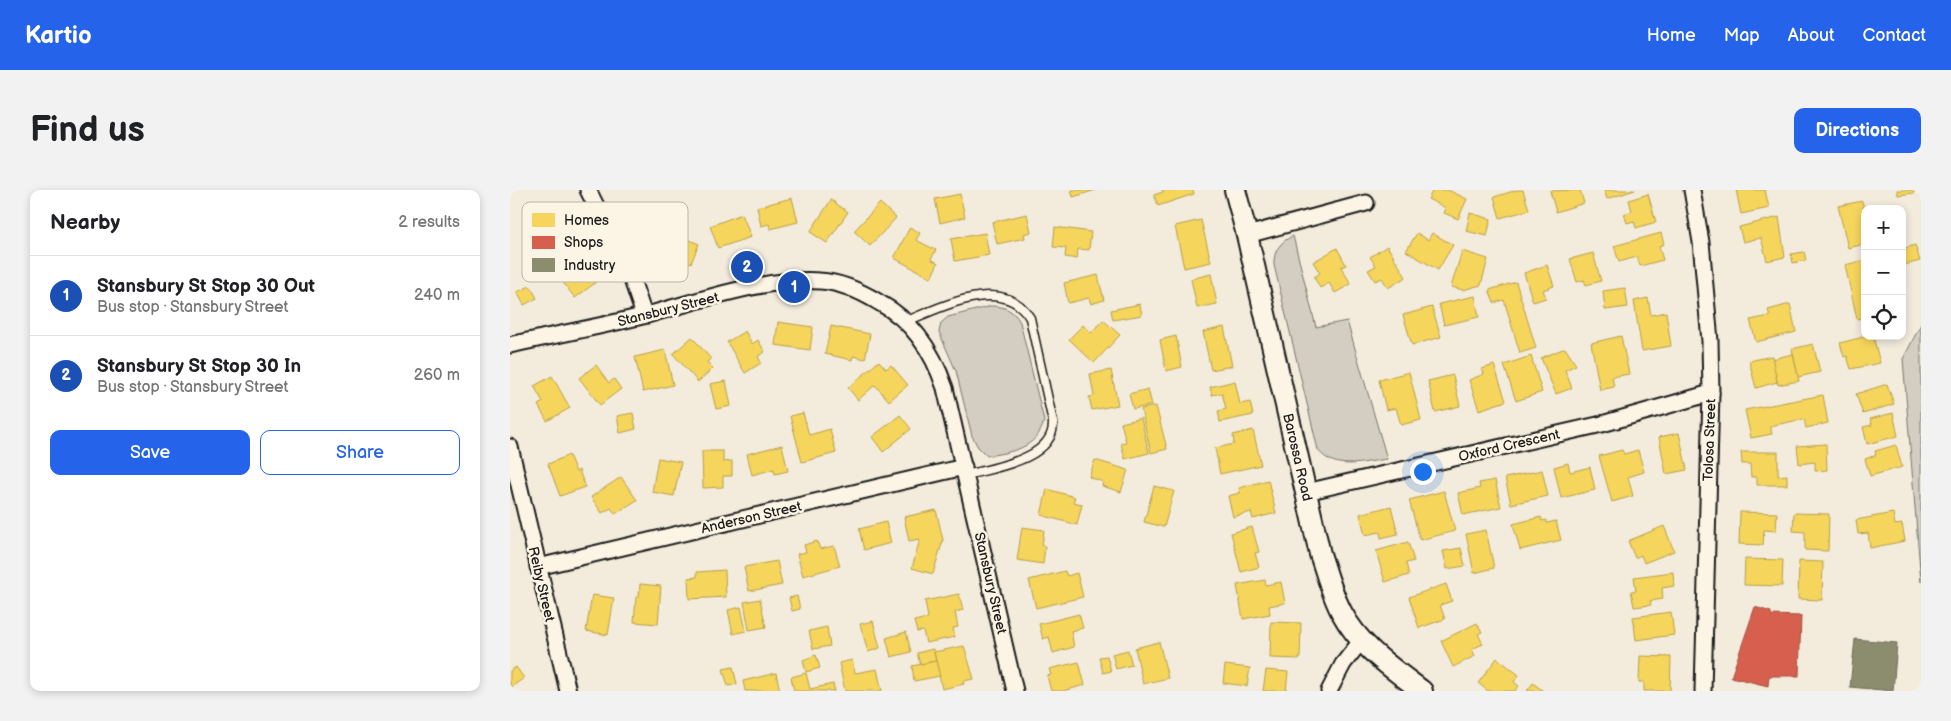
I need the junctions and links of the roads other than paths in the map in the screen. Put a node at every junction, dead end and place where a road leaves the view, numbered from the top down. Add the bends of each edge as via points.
1 (588, 190) edge
2 (1235, 190) edge
3 (1692, 190) edge
4 (594, 202) edge
5 (1366, 203) dead end
6 (1247, 235) junction
7 (633, 282) edge
8 (644, 315) junction
9 (906, 321) junction
10 (510, 345) edge
11 (1711, 393) junction
12 (510, 447) edge
13 (965, 471) junction
14 (1306, 492) junction
15 (538, 567) junction
16 (1361, 641) junction
17 (568, 691) edge
18 (1015, 691) edge
19 (1329, 691) edge
20 (1422, 691) edge
21 (1703, 691) edge

1 - 4 street
2 - 6 street, Barossa Road
3 - 11 street, Tolosa Street via 1706,290
5 - 6 street
6 - 14 street, Barossa Road
7 - 8 street
8 - 9 street, Stansbury Street via 776,283 822,281 847,286 869,296
8 - 10 street, Stansbury Street
9 - 13 street, Stansbury Street via 922,340 941,375
9 - 13 lane via 938,308 994,295 1014,300 1030,318 1053,422 1052,435 1037,451 1021,460
11 - 14 street, Oxford Crescent via 1602,424
11 - 21 street, Tolosa Street
12 - 15 street, Reiby Street
13 - 15 street, Anderson Street
13 - 18 street, Stansbury Street
14 - 16 street, Barossa Road via 1320,554 1335,598
15 - 17 street, Reiby Street
16 - 19 street via 1343,664
16 - 20 street, Barossa Road

